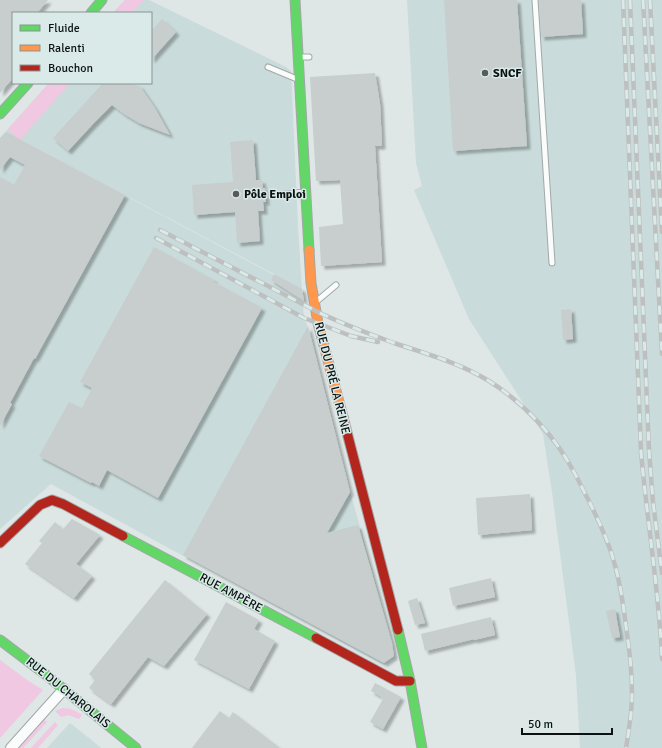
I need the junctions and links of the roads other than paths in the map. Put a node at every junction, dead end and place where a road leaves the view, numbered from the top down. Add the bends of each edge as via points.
1 (102, 0) edge
2 (295, 0) edge
3 (535, 0) edge
4 (92, 12) edge
5 (299, 57) junction
6 (309, 57) dead end
7 (268, 67) dead end
8 (300, 80) junction
9 (27, 84) edge
10 (2, 108) edge
11 (306, 192) junction
12 (277, 195) dead end
13 (552, 263) dead end
14 (336, 285) dead end
15 (314, 303) junction
16 (0, 542) edge
17 (0, 640) edge
18 (410, 682) junction
19 (64, 689) junction
20 (11, 748) edge
21 (136, 748) edge
22 (422, 748) edge

1 - 4 main road
2 - 5 main road, RUE DU PRÉ LA REINE
3 - 13 lane
5 - 6 lane
5 - 8 main road, RUE DU PRÉ LA REINE
7 - 8 lane
8 - 11 main road, RUE DU PRÉ LA REINE
9 - 10 main road
11 - 12 lane
11 - 15 main road, RUE DU PRÉ LA REINE
14 - 15 lane
15 - 18 main road, RUE DU PRÉ LA REINE
16 - 18 main road, RUE AMPÈRE via 40,505 52,500 396,681
17 - 19 main road, RUE DU CHAROLAIS
18 - 22 main road, RUE DU PRÉ LA REINE
19 - 20 street
19 - 21 main road, RUE DU CHAROLAIS

